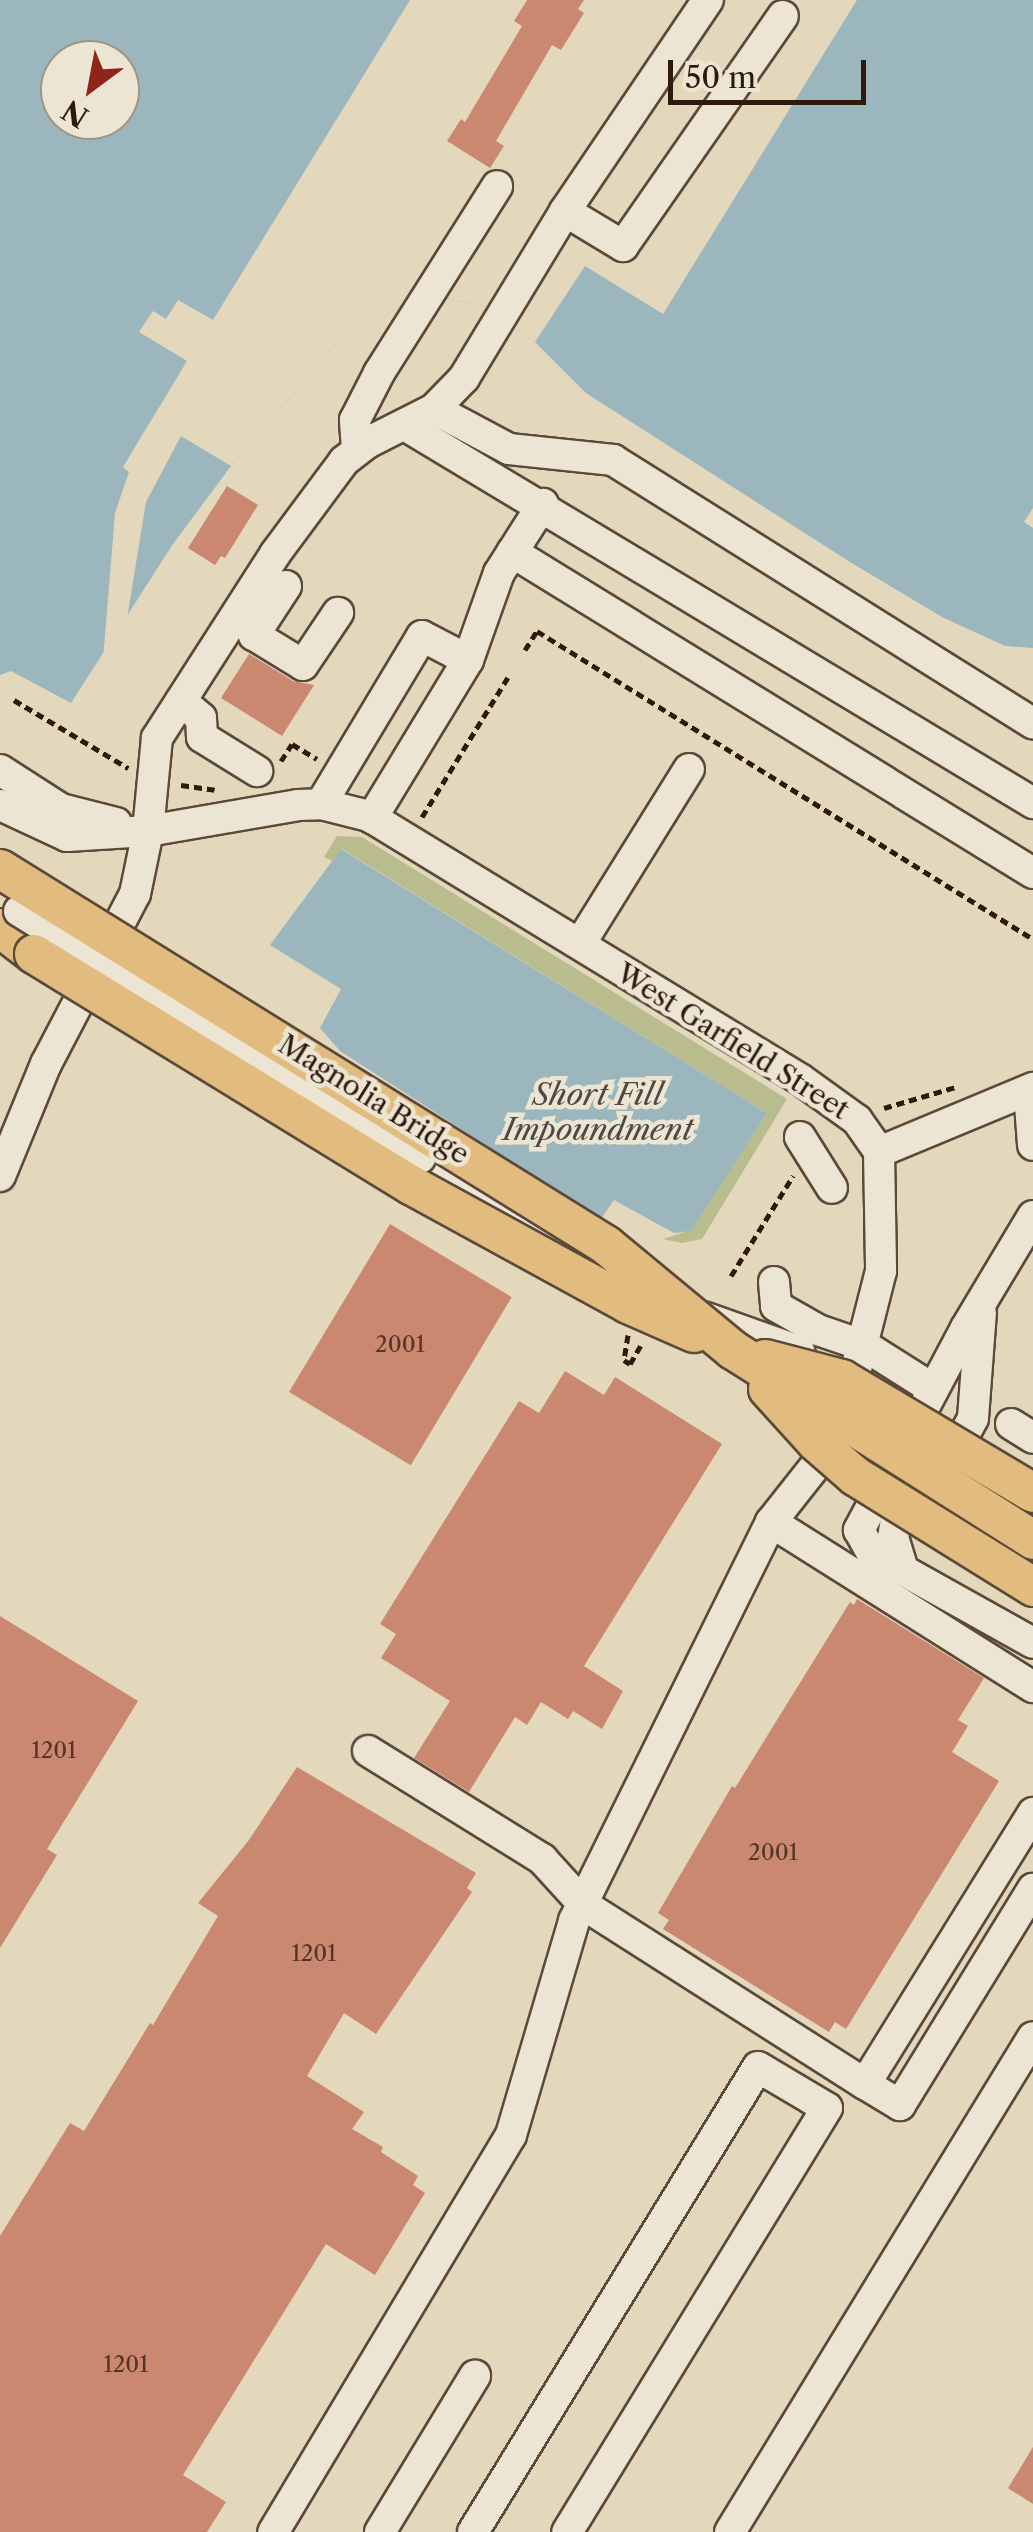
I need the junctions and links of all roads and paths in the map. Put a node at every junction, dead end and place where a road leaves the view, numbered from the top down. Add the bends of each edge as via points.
1 (708, 0) edge
2 (783, 16) dead end
3 (497, 186) dead end
4 (565, 211) junction
5 (434, 410) junction
6 (406, 426) junction
7 (358, 450) junction
8 (543, 504) junction
9 (512, 552) junction
10 (286, 586) dead end
11 (338, 613) dead end
12 (243, 628) junction
13 (526, 650) dead end
14 (468, 660) junction
15 (14, 700) dead end
16 (181, 701) junction
17 (1033, 723) edge
18 (689, 769) dead end
19 (0, 770) edge
20 (134, 771) dead end
21 (257, 771) dead end
22 (1033, 803) edge
23 (321, 804) junction
24 (0, 806) edge
25 (372, 818) junction
26 (148, 831) junction
27 (0, 869) edge
28 (1033, 873) edge
29 (0, 898) edge
30 (0, 928) edge
31 (1033, 939) edge
32 (580, 944) junction
33 (17, 948) edge
34 (968, 1083) dead end
35 (1031, 1089) edge
36 (884, 1108) dead end
37 (800, 1137) dead end
38 (1033, 1145) edge
39 (879, 1152) junction
40 (797, 1170) dead end
41 (0, 1176) edge
42 (832, 1188) dead end
43 (1032, 1213) edge
44 (732, 1276) dead end
45 (774, 1282) dead end
46 (982, 1302) junction
47 (864, 1346) junction
48 (732, 1350) junction
49 (933, 1389) junction
50 (1033, 1493) edge
51 (772, 1522) junction
52 (1033, 1540) edge
53 (903, 1570) junction
54 (1033, 1588) edge
55 (1033, 1643) edge
56 (1033, 1687) edge
57 (368, 1751) dead end
58 (1033, 1814) edge
59 (1033, 1889) edge
60 (584, 1905) junction
61 (1033, 2036) edge
62 (866, 2084) junction
63 (476, 2376) dead end
64 (273, 2532) edge
65 (380, 2532) edge
66 (474, 2532) edge
67 (568, 2532) edge
68 (730, 2532) edge

1 - 4 street
2 - 4 street via 623,246
3 - 7 street via 379,373 355,420
4 - 5 street via 464,378
5 - 6 street
5 - 17 street via 509,449 613,460
6 - 7 street
6 - 8 street
7 - 12 street via 317,494
8 - 9 street
8 - 22 street
9 - 14 street
9 - 28 street
10 - 12 street
11 - 12 street via 303,665
12 - 16 street
13 - 31 path via 537,631
14 - 23 street via 422,636
14 - 25 street
15 - 20 path
16 - 21 street via 200,718 202,737
16 - 26 street via 158,738
18 - 32 street
19 - 26 street, West Garfield Street via 61,810
23 - 25 street, West Garfield Street
23 - 26 street, West Garfield Street
24 - 26 street, West Garfield Street via 67,836
25 - 32 street, West Garfield Street
26 - 41 street via 135,894 46,1064
27 - 48 main road, Magnolia Bridge, bridge via 606,1245
29 - 47 street, bridge via 664,1300 758,1340 843,1360
30 - 33 main road, Magnolia Bridge
32 - 39 street, West Garfield Street via 800,1079 857,1120
33 - 48 main road, Magnolia Bridge, bridge via 411,1185 628,1304
34 - 36 path
35 - 38 street
35 - 39 street
37 - 42 street
39 - 47 street via 881,1272
40 - 44 path
43 - 46 street
45 - 47 street via 776,1306
46 - 49 street
46 - 53 street via 973,1418 896,1518 892,1538
47 - 49 street
47 - 51 street via 839,1436
48 - 50 main road, bridge via 842,1379
48 - 52 main road, Magnolia Bridge, bridge
48 - 54 main road, bridge via 855,1476
49 - 53 street via 859,1530 872,1553
51 - 56 street
51 - 60 street
53 - 55 street
57 - 60 street via 542,1860
58 - 62 street
59 - 62 street via 900,2105
60 - 62 street
60 - 64 street via 512,2135
61 - 68 street
63 - 65 street
66 - 67 street via 758,2067 826,2108

